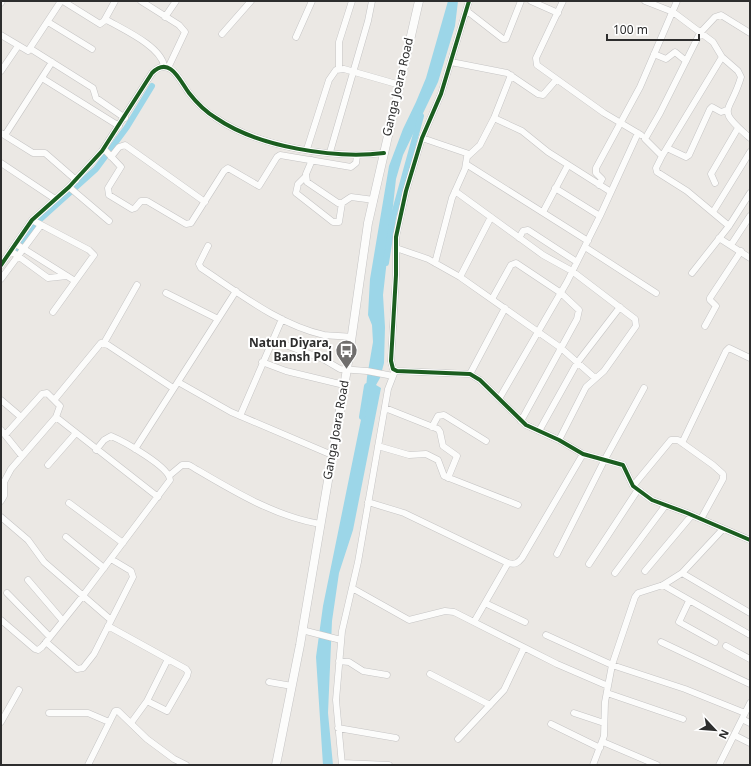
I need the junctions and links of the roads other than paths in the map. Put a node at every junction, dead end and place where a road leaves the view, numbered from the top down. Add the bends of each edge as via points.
1 (62, 1) edge
2 (116, 1) edge
3 (141, 1) edge
4 (176, 1) edge
5 (251, 1) edge
6 (312, 1) edge
7 (352, 1) edge
8 (372, 1) edge
9 (419, 1) edge
10 (469, 1) edge
11 (521, 1) edge
12 (531, 1) edge
13 (563, 1) edge
14 (645, 1) edge
15 (676, 1) edge
16 (466, 11) junction
17 (673, 12) junction
18 (558, 13) junction
19 (165, 17) junction
20 (105, 19) junction
21 (48, 22) junction
22 (700, 33) junction
23 (750, 33) edge
24 (222, 34) dead end
25 (1, 35) edge
26 (296, 37) dead end
27 (18, 46) junction
28 (30, 49) junction
29 (92, 49) dead end
30 (654, 54) junction
31 (722, 57) junction
32 (686, 61) junction
33 (52, 62) junction
34 (451, 62) junction
35 (166, 67) junction
36 (340, 68) junction
37 (1, 71) edge
38 (354, 72) junction
39 (511, 75) junction
40 (42, 78) junction
41 (556, 80) junction
42 (400, 85) junction
43 (727, 110) junction
44 (125, 118) junction
45 (494, 118) junction
46 (620, 123) junction
47 (119, 126) junction
48 (738, 128) junction
49 (638, 133) junction
50 (3, 134) edge
51 (422, 138) junction
52 (750, 138) edge
53 (645, 139) junction
54 (667, 148) junction
55 (104, 149) junction
56 (307, 149) junction
57 (330, 152) junction
58 (750, 152) edge
59 (384, 153) junction
60 (469, 154) junction
61 (357, 156) junction
62 (662, 156) junction
63 (111, 157) junction
64 (312, 160) junction
65 (1, 163) edge
66 (466, 164) junction
67 (568, 165) junction
68 (305, 177) junction
69 (76, 180) junction
70 (715, 183) dead end
71 (599, 185) junction
72 (70, 187) junction
73 (555, 188) junction
74 (455, 192) junction
75 (611, 192) junction
76 (750, 193) edge
77 (55, 199) junction
78 (374, 200) junction
79 (205, 202) junction
80 (342, 203) junction
81 (543, 212) junction
82 (713, 212) junction
83 (600, 216) junction
84 (750, 216) edge
85 (491, 217) junction
86 (32, 220) junction
87 (110, 221) dead end
88 (41, 225) junction
89 (744, 225) junction
90 (729, 226) junction
91 (750, 230) edge
92 (519, 238) junction
93 (720, 238) junction
94 (587, 244) junction
95 (731, 245) junction
96 (208, 246) dead end
97 (20, 247) junction
98 (396, 248) junction
99 (740, 252) junction
100 (15, 254) junction
101 (750, 258) edge
102 (577, 262) junction
103 (435, 263) junction
104 (1, 265) edge
105 (572, 272) junction
106 (692, 273) dead end
107 (67, 276) junction
108 (460, 277) junction
109 (1, 279) edge
110 (75, 281) junction
111 (137, 285) dead end
112 (236, 292) junction
113 (166, 293) dead end
114 (561, 293) junction
115 (656, 293) dead end
116 (492, 299) junction
117 (620, 307) junction
118 (505, 308) junction
119 (53, 312) dead end
120 (218, 319) junction
121 (282, 319) junction
122 (705, 326) dead end
123 (538, 332) junction
124 (352, 337) junction
125 (272, 340) junction
126 (104, 343) junction
127 (561, 348) junction
128 (750, 358) edge
129 (262, 362) junction
130 (577, 363) junction
131 (347, 369) junction
132 (394, 373) junction
133 (470, 374) junction
134 (595, 378) junction
135 (178, 382) junction
136 (344, 385) junction
137 (174, 388) junction
138 (644, 388) dead end
139 (499, 399) junction
140 (1, 400) edge
141 (55, 400) junction
142 (385, 408) junction
143 (240, 416) junction
144 (21, 417) junction
145 (56, 417) junction
146 (521, 421) junction
147 (432, 427) junction
148 (539, 431) junction
149 (3, 432) edge
150 (76, 434) junction
151 (559, 440) junction
152 (486, 441) dead end
153 (682, 442) junction
154 (378, 446) junction
155 (134, 449) junction
156 (96, 450) junction
157 (583, 454) junction
158 (332, 455) junction
159 (22, 456) junction
160 (605, 460) junction
161 (48, 465) dead end
162 (170, 475) junction
163 (448, 478) junction
164 (2, 481) edge
165 (635, 489) junction
166 (158, 497) junction
167 (1, 501) edge
168 (368, 502) junction
169 (69, 503) dead end
170 (518, 505) dead end
171 (665, 506) junction
172 (692, 515) junction
173 (1, 517) edge
174 (701, 519) junction
175 (320, 524) junction
176 (723, 529) junction
177 (66, 537) dead end
178 (750, 540) edge
179 (123, 543) junction
180 (557, 554) dead end
181 (111, 559) junction
182 (508, 563) junction
183 (589, 564) dead end
184 (104, 568) junction
185 (645, 571) dead end
186 (615, 573) dead end
187 (682, 573) junction
188 (28, 580) dead end
189 (663, 585) junction
190 (352, 588) junction
191 (7, 593) dead end
192 (82, 597) junction
193 (689, 601) junction
194 (485, 603) junction
195 (750, 613) edge
196 (1, 620) edge
197 (63, 621) junction
198 (474, 622) junction
199 (525, 622) dead end
200 (110, 623) junction
201 (302, 630) junction
202 (750, 634) edge
203 (546, 635) dead end
204 (48, 639) junction
205 (341, 640) junction
206 (661, 642) dead end
207 (715, 642) dead end
208 (726, 646) dead end
209 (524, 648) junction
210 (750, 658) edge
211 (168, 660) junction
212 (339, 661) junction
213 (612, 665) junction
214 (430, 674) dead end
215 (387, 675) dead end
216 (269, 682) dead end
217 (750, 684) edge
218 (292, 686) junction
219 (608, 686) junction
220 (19, 690) dead end
221 (606, 693) junction
222 (147, 701) junction
223 (750, 703) edge
224 (490, 705) junction
225 (49, 713) dead end
226 (574, 713) dead end
227 (743, 716) junction
228 (683, 718) dead end
229 (1, 722) edge
230 (109, 722) junction
231 (131, 723) junction
232 (604, 723) junction
233 (750, 723) edge
234 (551, 724) dead end
235 (338, 728) junction
236 (734, 735) junction
237 (396, 738) dead end
238 (458, 739) dead end
239 (750, 744) edge
240 (602, 745) junction
241 (342, 764) edge
242 (88, 765) edge
243 (186, 765) edge
244 (276, 765) edge
245 (389, 765) edge
246 (593, 765) edge
247 (657, 765) edge
248 (720, 765) edge

1 - 20 street via 98,23 103,23
1 - 21 street
2 - 20 street
3 - 19 street
4 - 19 street
5 - 24 street
6 - 26 street
7 - 36 street via 339,42
8 - 38 street
9 - 42 main road, Ganga Joara Road
10 - 16 street
11 - 16 street via 506,39
12 - 18 street
13 - 18 street
14 - 17 street
15 - 17 street
16 - 34 street
17 - 22 street
17 - 30 street
18 - 41 street via 535,62
19 - 35 street via 185,32
20 - 35 street via 147,44 162,59
21 - 28 street
21 - 29 street
22 - 23 street via 714,17 721,15
22 - 31 street via 713,42
22 - 32 street
25 - 27 street
27 - 28 street via 25,50
27 - 37 street
28 - 33 street
30 - 32 street via 666,59 675,52
30 - 46 street
31 - 43 street via 741,77
31 - 54 street
32 - 53 street
33 - 40 street
33 - 44 street via 93,88 96,98
34 - 39 street
34 - 51 street via 441,94
35 - 44 street via 156,69 152,73
35 - 56 street via 175,72 191,95 219,120 261,140
36 - 38 street
36 - 56 street via 332,73 329,80
38 - 42 street
38 - 57 street
39 - 41 street via 543,95
39 - 45 street
40 - 47 street
40 - 50 street
41 - 46 street
42 - 59 main road, Ganga Joara Road
43 - 48 street via 730,120
43 - 54 street via 721,112 712,107 710,109 686,158
44 - 47 street
45 - 60 street via 480,145
45 - 67 street via 522,132
46 - 49 street
46 - 71 street via 596,168 596,173 602,179
47 - 55 street
48 - 52 street
48 - 70 street via 711,174
49 - 53 street
49 - 75 street
50 - 69 street via 33,153 44,153
51 - 60 street
51 - 98 street via 406,191
53 - 62 street
54 - 62 street
55 - 63 street
55 - 69 street
56 - 57 street
57 - 61 street
58 - 82 street
59 - 61 street
59 - 78 main road, Ganga Joara Road
60 - 66 street
61 - 64 street via 356,163 351,167
62 - 82 street via 656,168 657,172
63 - 79 street via 119,147 125,145
63 - 79 street via 120,167 108,188 109,195 129,209 135,208 144,200 188,224
64 - 68 street
64 - 79 street via 280,155 259,186 228,168
65 - 77 street
66 - 74 street
66 - 81 street
67 - 71 street
67 - 73 street
68 - 80 street via 338,203
68 - 80 street via 298,184 296,193 333,222 339,222 341,219
69 - 72 street
71 - 75 street
72 - 77 street
72 - 87 street
73 - 81 street
73 - 83 street
74 - 85 street
74 - 103 street
75 - 83 street
76 - 90 street
77 - 86 street
78 - 80 street via 350,197
78 - 124 main road, Ganga Joara Road via 368,223
81 - 94 street
82 - 90 street
83 - 94 street
84 - 89 street
85 - 92 street
85 - 108 street
86 - 88 street
86 - 97 street
88 - 97 street
88 - 110 street via 94,255
89 - 91 street
89 - 95 street
90 - 93 street
92 - 102 street via 523,231 528,230
92 - 105 street
93 - 95 street
93 - 106 street
94 - 102 street
94 - 115 street
95 - 99 street
96 - 112 street via 199,264 201,268
97 - 100 street
97 - 100 street
97 - 107 street
98 - 103 street
98 - 132 street via 391,366
99 - 101 street
99 - 122 street via 710,298 716,306
100 - 104 street
100 - 107 street via 48,278
100 - 109 street
102 - 105 street
103 - 108 street
105 - 114 street
105 - 117 street
107 - 110 street
108 - 116 street
110 - 119 street
111 - 126 street
112 - 120 street
112 - 121 street
113 - 120 street
114 - 116 street via 516,263 511,265
114 - 123 street
114 - 127 street via 580,310
116 - 118 street
117 - 130 street
117 - 134 street via 635,319 636,326 604,371
118 - 123 street
118 - 133 street
120 - 135 street
121 - 124 street via 313,332
121 - 125 street
123 - 127 street
123 - 139 street
124 - 131 main road, Ganga Joara Road
125 - 129 street
125 - 131 street via 323,359 340,369
126 - 137 street
126 - 141 street via 98,344
127 - 130 street
127 - 146 street
128 - 153 street via 733,349 729,348 726,351
129 - 136 street via 286,371
129 - 143 street
130 - 134 street
130 - 148 street
131 - 132 street
131 - 136 main road, Ganga Joara Road
132 - 133 street
132 - 142 street
133 - 139 street
134 - 151 street via 586,387
135 - 137 street
135 - 143 street
136 - 158 main road, Ganga Joara Road
137 - 155 street
138 - 160 street
139 - 146 street
140 - 144 street
141 - 144 street via 47,393 42,394
141 - 145 street via 60,406
142 - 147 street
142 - 154 street
143 - 158 street
144 - 149 street
145 - 150 street
145 - 159 street
146 - 148 street
147 - 152 street via 438,416 444,415
147 - 163 street via 440,432 443,446 457,456
148 - 151 street
149 - 159 street
150 - 156 street
150 - 161 street
151 - 157 street
153 - 165 street via 671,440
153 - 174 street via 723,474 723,479
154 - 163 street via 409,456 426,454 438,460 442,472
154 - 168 street
155 - 156 street via 111,436
155 - 162 street
156 - 166 street
157 - 160 street
157 - 182 street via 522,558 517,563
158 - 175 main road, Ganga Joara Road
159 - 164 street
160 - 165 street via 623,465
160 - 180 street
162 - 166 street via 170,480
162 - 175 street via 182,465 190,465 238,493 296,519
163 - 170 street
164 - 167 street via 4,496
165 - 171 street
165 - 183 street
166 - 179 street
168 - 182 street via 404,513
168 - 190 street
169 - 179 street
171 - 172 street
171 - 186 street
172 - 174 street
172 - 185 street
173 - 192 street via 28,540 44,562
174 - 176 street
175 - 201 main road, Ganga Joara Road
176 - 178 street
176 - 187 street
177 - 184 street
179 - 181 street
181 - 184 street
181 - 200 street via 133,574
182 - 194 street
184 - 192 street
187 - 189 street
187 - 195 street
188 - 197 street
189 - 193 street
189 - 213 street via 638,593 634,597
190 - 198 street via 409,620 449,611
190 - 205 street
191 - 204 street
192 - 197 street
192 - 200 street
193 - 202 street
193 - 207 street via 679,622
194 - 198 street
194 - 199 street
196 - 204 street via 35,649 38,650
197 - 204 street
198 - 209 street
200 - 204 street via 94,654 80,670
200 - 211 street
201 - 205 street
201 - 218 main road, Ganga Joara Road
203 - 213 street
205 - 212 street
206 - 217 street
208 - 210 street
209 - 219 street
209 - 224 street via 504,690
211 - 222 street
211 - 222 street via 186,669 187,676 167,711
212 - 215 street via 350,662 363,671
212 - 235 street via 336,700
213 - 219 street
213 - 227 street via 685,689
214 - 224 street
216 - 218 street
218 - 244 main road, Ganga Joara Road
219 - 221 street
220 - 229 street
221 - 228 street
221 - 232 street
222 - 231 street
223 - 227 street
224 - 238 street
225 - 230 street via 88,713
226 - 232 street
227 - 233 street
227 - 236 street
230 - 231 street via 112,713 118,711
230 - 242 street
231 - 243 street via 147,739
232 - 240 street
234 - 240 street
235 - 237 street
235 - 241 street
236 - 239 street
236 - 248 street
240 - 246 street
240 - 247 street
241 - 245 street

